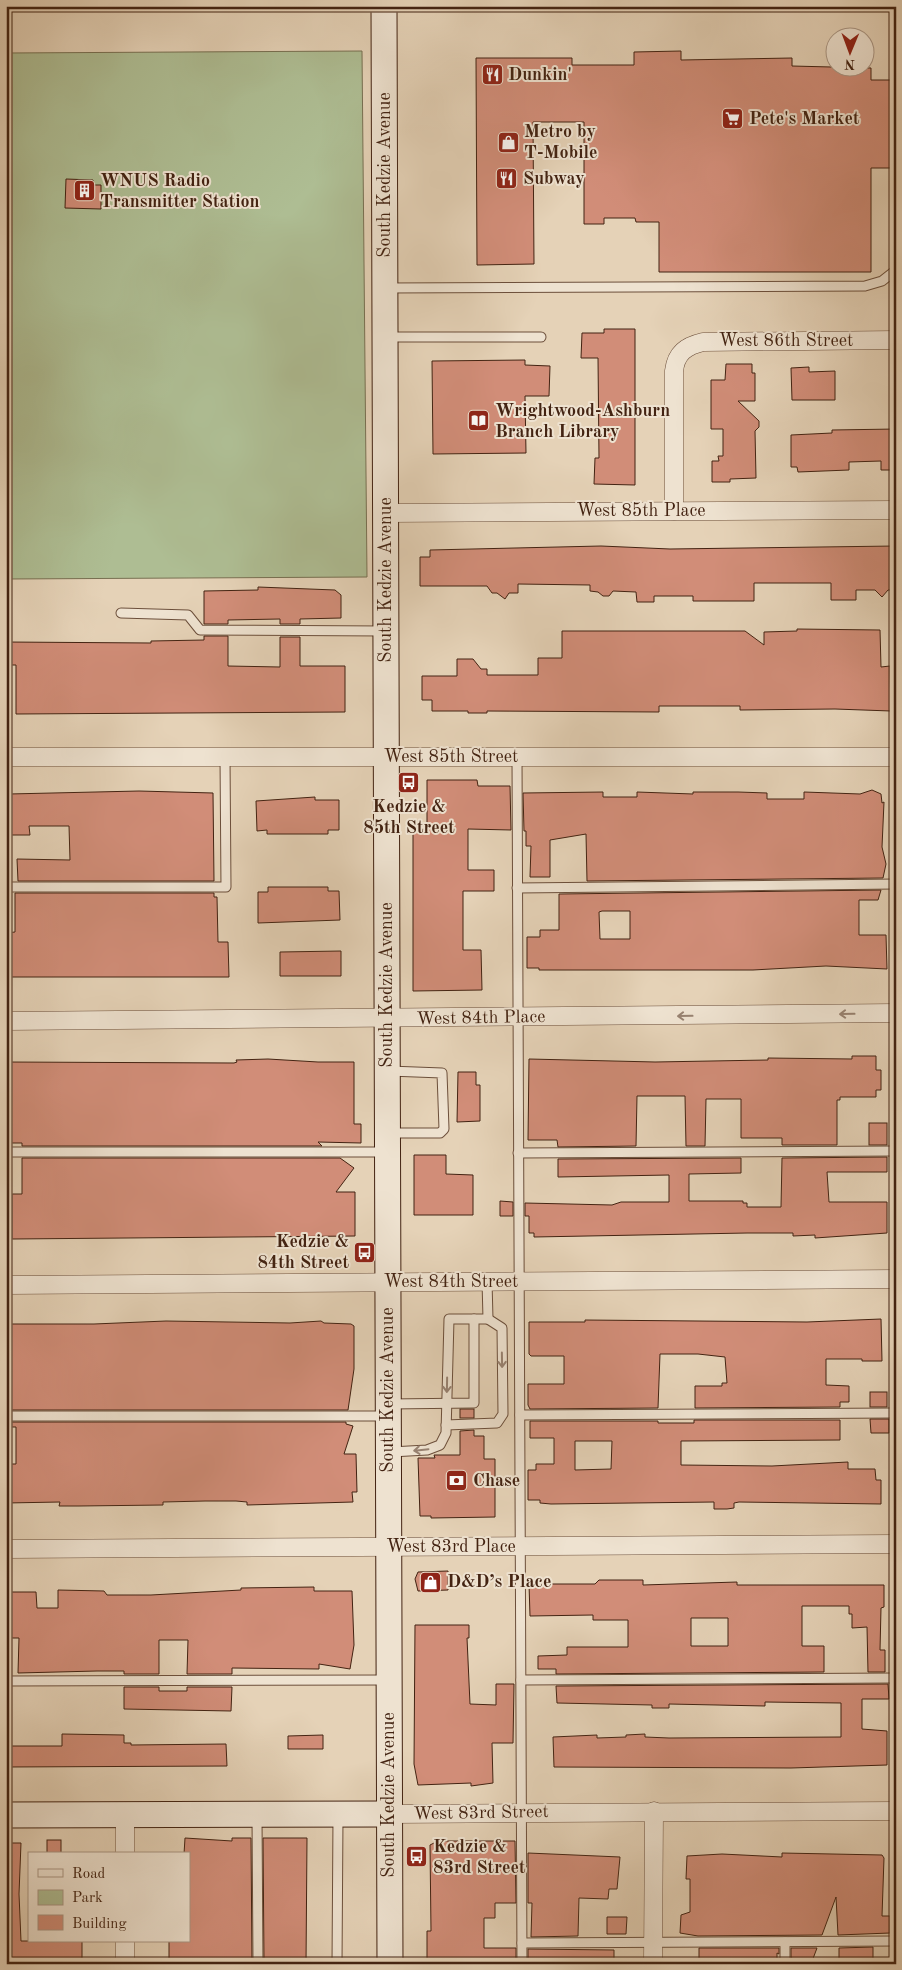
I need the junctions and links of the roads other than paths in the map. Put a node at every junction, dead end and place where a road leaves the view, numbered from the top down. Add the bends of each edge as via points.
1 (384, 6) edge
2 (896, 270) edge
3 (385, 288) junction
4 (386, 336) junction
5 (541, 337) dead end
6 (896, 340) edge
7 (896, 510) edge
8 (674, 511) junction
9 (386, 513) junction
10 (121, 613) dead end
11 (386, 631) junction
12 (6, 757) edge
13 (226, 757) junction
14 (386, 757) junction
15 (517, 757) junction
16 (896, 757) edge
17 (896, 884) edge
18 (6, 888) edge
19 (518, 888) junction
20 (896, 1013) edge
21 (518, 1018) junction
22 (387, 1019) junction
23 (6, 1021) edge
24 (387, 1071) junction
25 (387, 1143) junction
26 (896, 1151) edge
27 (6, 1152) edge
28 (518, 1153) junction
29 (896, 1279) edge
30 (487, 1281) junction
31 (519, 1281) junction
32 (387, 1282) junction
33 (6, 1285) edge
34 (474, 1319) junction
35 (488, 1319) junction
36 (447, 1404) junction
37 (388, 1410) junction
38 (896, 1413) edge
39 (520, 1415) junction
40 (6, 1416) edge
41 (446, 1425) junction
42 (388, 1452) junction
43 (896, 1544) edge
44 (520, 1546) junction
45 (388, 1547) junction
46 (6, 1549) edge
47 (896, 1678) edge
48 (388, 1680) junction
49 (520, 1680) junction
50 (6, 1681) edge
51 (654, 1811) junction
52 (896, 1811) edge
53 (521, 1812) junction
54 (257, 1814) junction
55 (338, 1814) junction
56 (389, 1814) junction
57 (6, 1815) edge
58 (125, 1815) junction
59 (125, 1852) edge
60 (125, 1942) edge
61 (785, 1942) junction
62 (896, 1942) edge
63 (522, 1943) junction
64 (653, 1943) junction
65 (125, 1964) edge
66 (258, 1964) edge
67 (337, 1964) edge
68 (390, 1964) edge
69 (522, 1964) edge
70 (653, 1964) edge
71 (785, 1964) edge

1 - 3 main road, South Kedzie Avenue
2 - 3 lane via 882,282 865,286
3 - 4 main road, South Kedzie Avenue
4 - 5 lane
4 - 9 main road, South Kedzie Avenue
6 - 8 street, West 86th Street via 703,342 689,345 675,361 674,371
7 - 8 street, West 85th Place
8 - 9 street, West 85th Place
9 - 11 main road, South Kedzie Avenue
10 - 11 lane via 188,614 200,630
11 - 14 main road, South Kedzie Avenue
12 - 13 street, West 85th Street
13 - 14 street, West 85th Street
13 - 18 lane via 226,886
14 - 15 street, West 85th Street
14 - 22 main road, South Kedzie Avenue
15 - 16 street, West 85th Street
15 - 19 lane
17 - 19 lane
19 - 21 lane
20 -> 21 street, West 84th Place
21 - 22 street, West 84th Place
21 - 28 lane
22 - 23 street, West 84th Place
22 - 24 main road, South Kedzie Avenue
24 - 25 main road, South Kedzie Avenue
24 - 25 lane via 442,1073 444,1129 440,1133
25 - 27 lane
25 - 32 main road, South Kedzie Avenue
26 - 28 lane
28 - 31 lane
29 - 31 street, West 84th Street
30 - 31 street, West 84th Street
30 - 32 street, West 84th Street
30 - 35 lane
31 - 39 lane
32 - 33 street, West 84th Street
32 - 37 main road, South Kedzie Avenue
34 - 35 lane
34 -> 36 lane via 449,1319
34 - 36 lane via 474,1403
35 -> 41 lane via 502,1328 503,1414 497,1423
36 - 37 lane
36 - 41 lane
37 - 40 lane
37 - 42 main road, South Kedzie Avenue
38 - 39 lane
39 - 44 lane
41 -> 42 lane via 440,1445 427,1450
42 - 45 main road, South Kedzie Avenue
43 - 44 street, West 83rd Place
44 - 45 street, West 83rd Place
44 - 49 lane
45 - 46 street, West 83rd Place
45 - 48 main road, South Kedzie Avenue
47 - 49 lane
48 - 50 lane
48 - 56 main road, South Kedzie Avenue
49 - 53 lane
51 - 52 street, West 83rd Street
51 - 53 street, West 83rd Street
51 - 64 street
53 - 56 street, West 83rd Street
53 - 63 lane
54 - 55 main road, West 83rd Street
54 - 58 main road, West 83rd Street
54 - 66 lane
55 - 56 main road, West 83rd Street
55 - 67 lane
56 - 68 main road, South Kedzie Avenue
57 - 58 main road, West 83rd Street
58 - 59 street
60 - 65 street
61 - 62 lane
61 - 64 lane
61 - 71 lane
63 - 64 lane
63 - 69 lane
64 - 70 street

